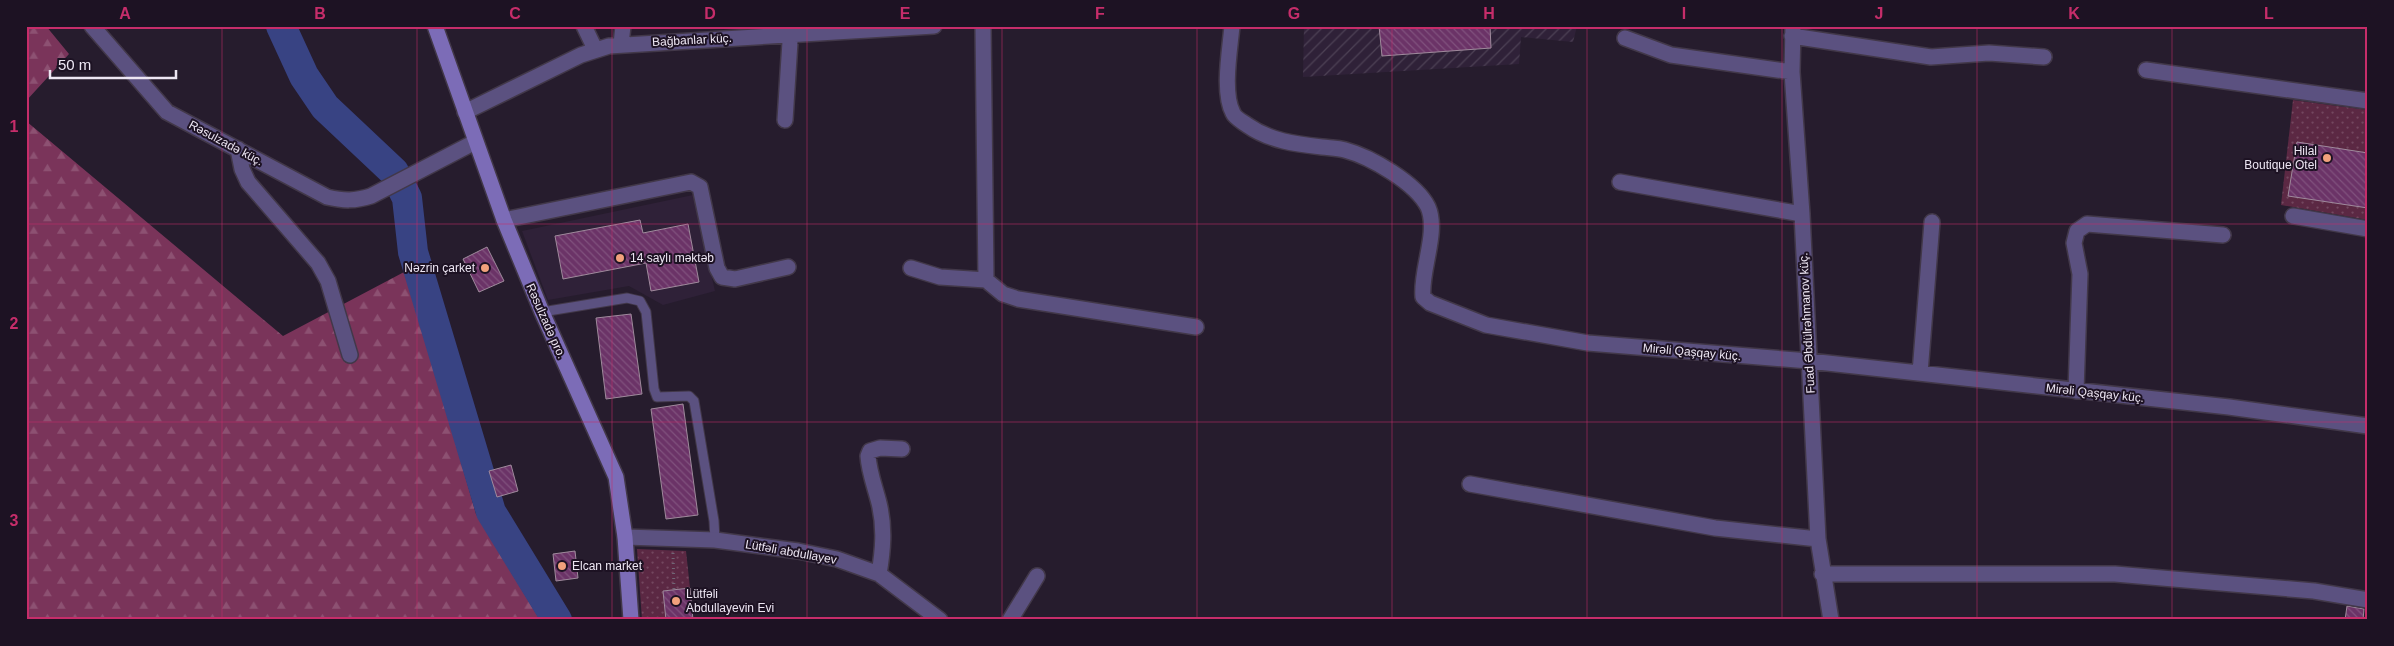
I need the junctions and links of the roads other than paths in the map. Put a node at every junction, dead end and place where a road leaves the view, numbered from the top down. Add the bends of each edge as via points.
1 (92, 26) edge
2 (435, 26) edge
3 (584, 26) edge
4 (623, 26) edge
5 (934, 26) edge
6 (983, 26) edge
7 (1232, 26) edge
8 (790, 30) edge
9 (1793, 31) edge
10 (1625, 38) dead end
11 (621, 44) junction
12 (595, 49) junction
13 (2044, 57) dead end
14 (2146, 70) dead end
15 (1792, 72) junction
16 (2368, 101) edge
17 (465, 112) junction
18 (786, 120) dead end
19 (475, 142) junction
20 (238, 149) junction
21 (1620, 182) dead end
22 (1802, 214) junction
23 (2294, 216) dead end
24 (504, 220) junction
25 (1932, 222) dead end
26 (2368, 229) edge
27 (2223, 235) dead end
28 (788, 266) dead end
29 (911, 268) dead end
30 (986, 280) junction
31 (542, 312) junction
32 (1196, 327) dead end
33 (350, 355) dead end
34 (1809, 361) junction
35 (1920, 374) junction
36 (2076, 391) junction
37 (2368, 426) edge
38 (902, 449) dead end
39 (1470, 484) dead end
40 (625, 537) junction
41 (1818, 539) junction
42 (714, 540) junction
43 (879, 574) junction
44 (1822, 574) junction
45 (1037, 576) dead end
46 (2368, 600) edge
47 (631, 620) edge
48 (940, 620) edge
49 (1010, 620) edge
50 (1831, 620) edge

1 - 20 street, Rəsulzadə küç. via 167,112
2 - 17 street, Rəsulzadə pro.
3 - 12 street
4 - 11 street
5 - 8 street, Bağbanlar küç.
6 - 30 street
7 - 34 street, Mirəli Qaşqay küç. via 1228,97 1233,114 1257,132 1286,143 1345,150 1385,168 1417,191 1429,208 1430,228 1422,288 1430,303 1486,325 1588,343
8 - 11 street, Bağbanlar küç.
8 - 18 street
9 - 13 street via 1931,57 1989,53
9 - 15 street, Fuad Əbdülrəhmanov küç.
10 - 15 street via 1670,55
11 - 12 street, Bağbanlar küç.
12 - 17 street, Bağbanlar küç.
14 - 16 street
15 - 22 street, Fuad Əbdülrəhmanov küç.
17 - 19 street, Rəsulzadə pro.
19 - 20 street, Rəsulzadə küç. via 356,201 327,197
19 - 24 street, Rəsulzadə pro.
20 - 33 street via 248,182 318,263 328,281
21 - 22 street
22 - 34 street, Fuad Əbdülrəhmanov küç.
23 - 26 street
24 - 28 street via 690,182 700,187 717,268 722,277 735,279
24 - 31 street, Rəsulzadə pro.
25 - 35 street
27 - 36 street via 2088,224 2077,230 2074,243 2080,274
29 - 30 street via 940,277
30 - 32 street via 1003,294 1018,299
31 - 40 street, Rəsulzadə pro. via 616,477
31 - 42 lane via 627,298 640,301 646,312 657,397 689,396 694,401 714,521
34 - 35 street, Mirəli Qaşqay küç.
34 - 41 street, Fuad Əbdülrəhmanov küç.
35 - 36 street, Mirəli Qaşqay küç.
36 - 37 street, Mirəli Qaşqay küç.
38 - 43 street via 880,448 870,451 868,456 883,530 884,548
39 - 41 street via 1716,528
40 - 42 street, Lütfəli abdullayev
40 - 47 street, Rəsulzadə pro.
41 - 44 street, Fuad Əbdülrəhmanov küç.
42 - 43 street, Lütfəli abdullayev via 798,551 836,559
43 - 48 street, Lütfəli abdullayev
44 - 46 street via 2115,574 2314,591
44 - 50 street, Fuad Əbdülrəhmanov küç.
45 - 49 street

